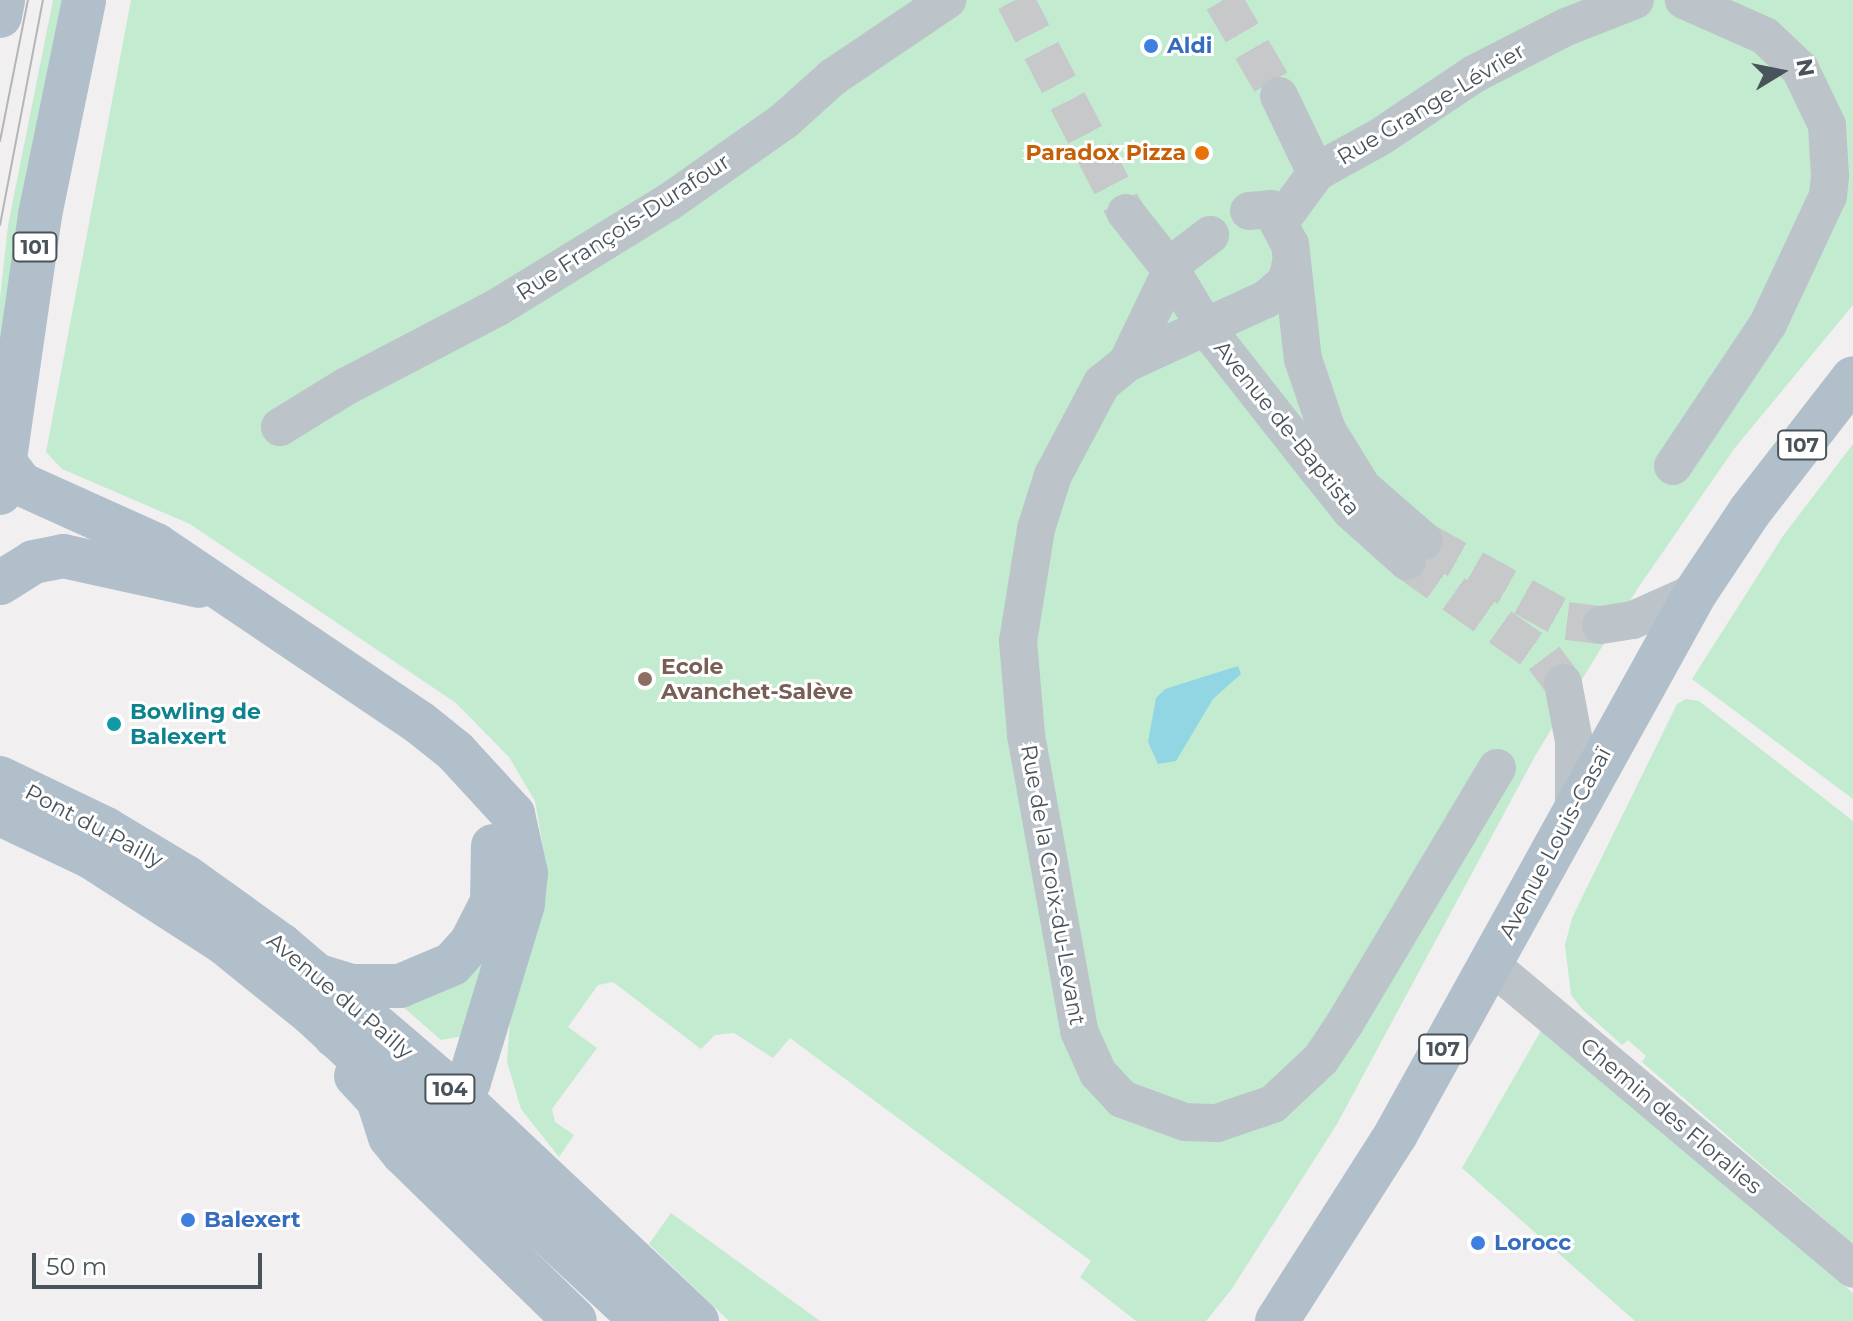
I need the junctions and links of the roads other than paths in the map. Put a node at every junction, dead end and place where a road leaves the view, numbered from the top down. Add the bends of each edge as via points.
1 (3, 0) edge
2 (84, 0) edge
3 (947, 0) edge
4 (1635, 0) edge
5 (1684, 0) edge
6 (0, 16) edge
7 (1279, 96) tunnel mouth
8 (1316, 173) junction
9 (1126, 213) tunnel mouth
10 (1210, 235) dead end
11 (1278, 235) junction
12 (1171, 270) junction
13 (1204, 325) junction
14 (1127, 363) junction
15 (1853, 378) edge
16 (280, 427) dead end
17 (1673, 466) dead end
18 (3, 480) edge
19 (0, 583) edge
20 (221, 592) junction
21 (1696, 592) junction
22 (1601, 625) tunnel mouth
23 (1563, 683) tunnel mouth
24 (1497, 768) dead end
25 (472, 770) junction
26 (0, 778) edge
27 (1574, 805) junction
28 (0, 814) edge
29 (175, 890) junction
30 (1490, 964) junction
31 (322, 1009) junction
32 (457, 1095) junction
33 (1853, 1269) edge
34 (575, 1321) edge
35 (643, 1321) edge
36 (697, 1321) edge
37 (1277, 1321) edge

1 - 6 main road
2 - 18 main road, 101 via 38,229
3 - 16 street, Rue François-Durafour via 833,77 784,121 669,202 498,307
4 - 8 street, Rue Grange-Lévrier via 1566,27 1488,67
5 - 17 street via 1765,36 1792,59 1827,125 1830,176 1828,196 1768,324
7 - 8 street
8 - 11 street
9 - 12 street
10 - 12 street, Rue de la Croix-du-Levant via 1189,247
11 - 13 street, Rue de la Croix-du-Levant via 1287,281 1232,318
11 - 13 street, Avenue de-Baptista via 1303,359 1327,430 1362,487 1415,551 1351,511
12 - 13 street, Avenue de-Baptista
12 - 14 street, Rue de la Croix-du-Levant
13 - 14 street, Rue de la Croix-du-Levant
14 - 24 street, Rue de la Croix-du-Levant via 1102,383 1053,475 1026,572 1018,641 1026,735 1069,985 1079,1031 1106,1082 1122,1099 1185,1122 1239,1118 1273,1104 1321,1059
15 - 21 main road, Avenue Louis-Casaï / 107 via 1750,511
18 - 20 main road via 156,545
19 - 20 main road via 33,562 63,556
20 - 25 main road via 420,723
21 - 22 street via 1633,620
21 - 27 main road, Avenue Louis-Casaï / 107
23 - 27 street via 1574,741
25 - 31 main road via 491,834 496,882 471,943 452,964 416,982 357,986
25 - 32 main road via 513,814 526,873 519,922 476,1066
26 - 29 main road, Pont du Pailly / 104 via 106,829
27 - 30 main road, Avenue Louis-Casaï / 107
28 - 29 main road, Pont du Pailly / 104
29 - 31 main road, Avenue du Pailly / 104
30 - 33 street, Chemin des Floralies
30 - 37 main road, Avenue Louis-Casaï / 107 via 1364,1189
31 - 32 main road, Avenue du Pailly / 104
31 - 32 main road via 432,1097
31 - 34 main road, 104 via 326,1043 378,1100 390,1137
31 - 35 main road, Avenue du Pailly / 104
32 - 36 main road, Avenue du Pailly / 104

